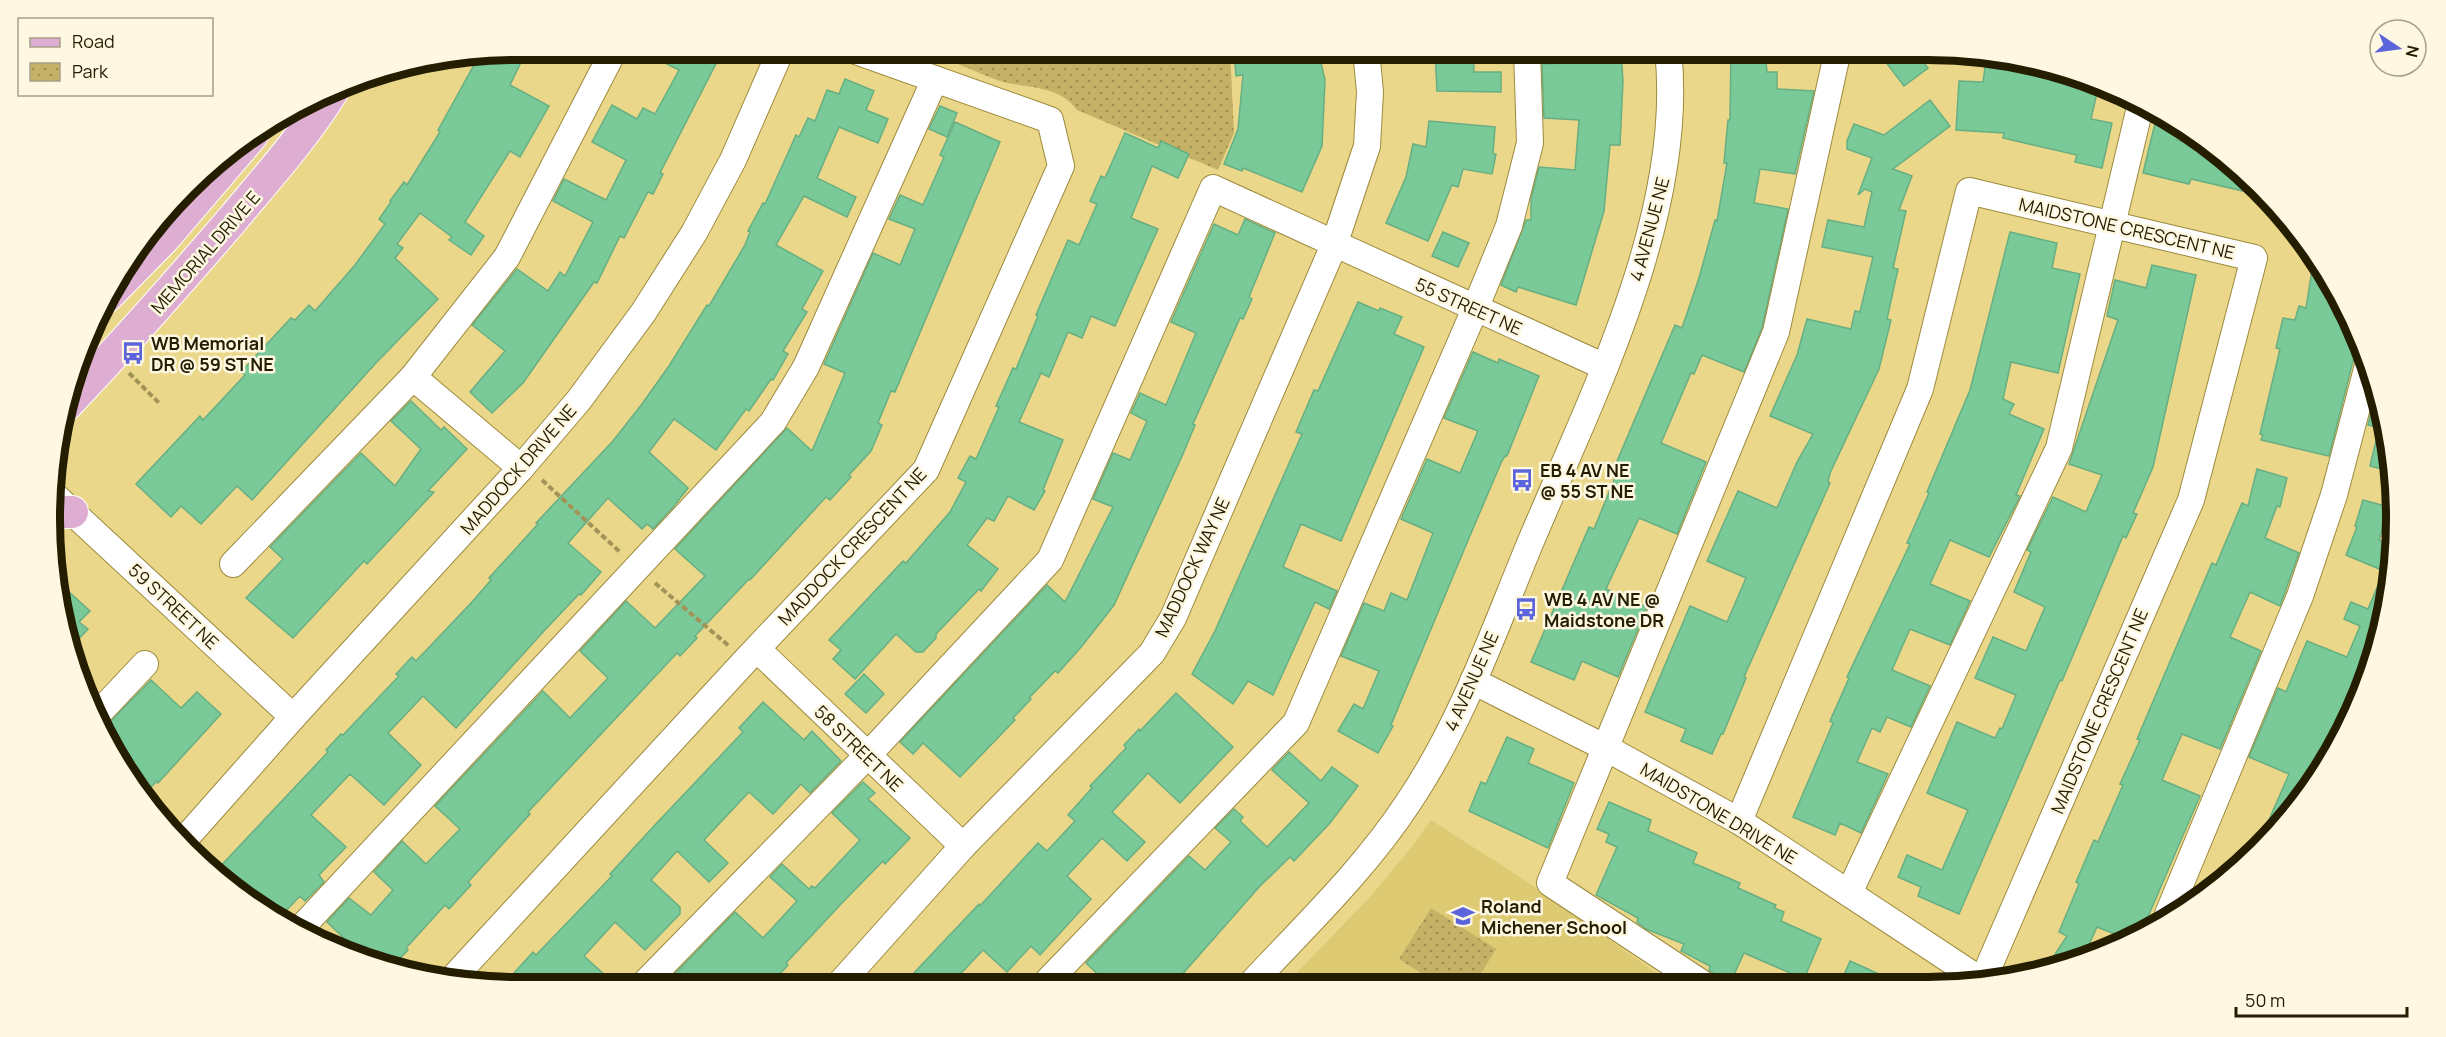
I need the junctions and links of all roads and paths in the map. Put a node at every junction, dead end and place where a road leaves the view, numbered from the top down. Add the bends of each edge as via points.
1 (609, 60) edge
2 (777, 60) edge
3 (881, 60) edge
4 (1367, 60) edge
5 (1527, 60) edge
6 (1669, 60) edge
7 (1837, 60) edge
8 (935, 79) junction
9 (325, 103) edge
10 (2139, 112) edge
11 (225, 166) edge
12 (2113, 225) junction
13 (1335, 245) junction
14 (134, 268) edge
15 (1475, 309) junction
16 (122, 367) dead end
17 (1605, 367) junction
18 (413, 377) junction
19 (2364, 379) edge
20 (78, 392) edge
21 (159, 403) dead end
22 (521, 468) junction
23 (61, 507) edge
24 (233, 564) dead end
25 (757, 649) junction
26 (146, 664) dead end
27 (1473, 681) junction
28 (102, 710) edge
29 (292, 717) junction
30 (1606, 748) junction
31 (867, 756) junction
32 (1739, 821) junction
33 (188, 836) edge
34 (963, 846) junction
35 (1848, 893) junction
36 (2171, 907) edge
37 (305, 924) edge
38 (458, 973) edge
39 (1987, 973) edge
40 (1972, 975) edge
41 (651, 977) edge
42 (846, 977) edge
43 (1052, 977) edge
44 (1258, 977) edge
45 (1692, 977) edge

1 - 18 street via 507,257
2 - 22 street, MADDOCK DRIVE NE via 733,160 643,313 579,400
3 - 8 street, MADDOCK CRESCENT NE
4 - 13 street, MADDOCK WAY NE via 1370,93 1367,146
5 - 15 street via 1530,143 1509,226
6 - 17 street, 4 AVENUE NE via 1665,165 1645,248
7 - 30 street via 1776,332
8 - 25 street, MADDOCK CRESCENT NE via 1050,120 1061,166 927,470
8 - 37 street via 806,367 773,422
9 - 20 main road, MEMORIAL DRIVE E via 280,164 146,320
10 - 12 street
11 - 14 main road
12 - 32 street, MAIDSTONE CRESCENT NE via 1969,191 1920,389
12 - 35 street via 2059,448
12 - 39 street, MAIDSTONE CRESCENT NE via 2254,258 2191,500
13 - 15 street, 55 STREET NE
13 - 31 street, 55 STREET NE via 1213,188 1050,560
13 - 34 street, MADDOCK WAY NE via 1173,618 1152,653
15 - 17 street, 55 STREET NE
15 - 43 street via 1296,723
16 - 21 path
17 - 27 street, 4 AVENUE NE
18 - 22 street
18 - 24 street
19 - 36 street via 2334,495 2300,596
22 - 29 street, MADDOCK DRIVE NE
23 - 29 street, 59 STREET NE
25 - 31 street, 58 STREET NE
25 - 38 street, MADDOCK CRESCENT NE
26 - 28 street
27 - 30 street, MAIDSTONE DRIVE NE
27 - 44 street, 4 AVENUE NE via 1437,757 1407,805 1348,880
29 - 33 street, MADDOCK DRIVE NE
30 - 32 street, MAIDSTONE DRIVE NE
30 - 45 street via 1550,883
31 - 34 street, 58 STREET NE
31 - 41 street
32 - 35 street, MAIDSTONE DRIVE NE
34 - 42 street, MADDOCK WAY NE
35 - 40 street, MAIDSTONE DRIVE NE

